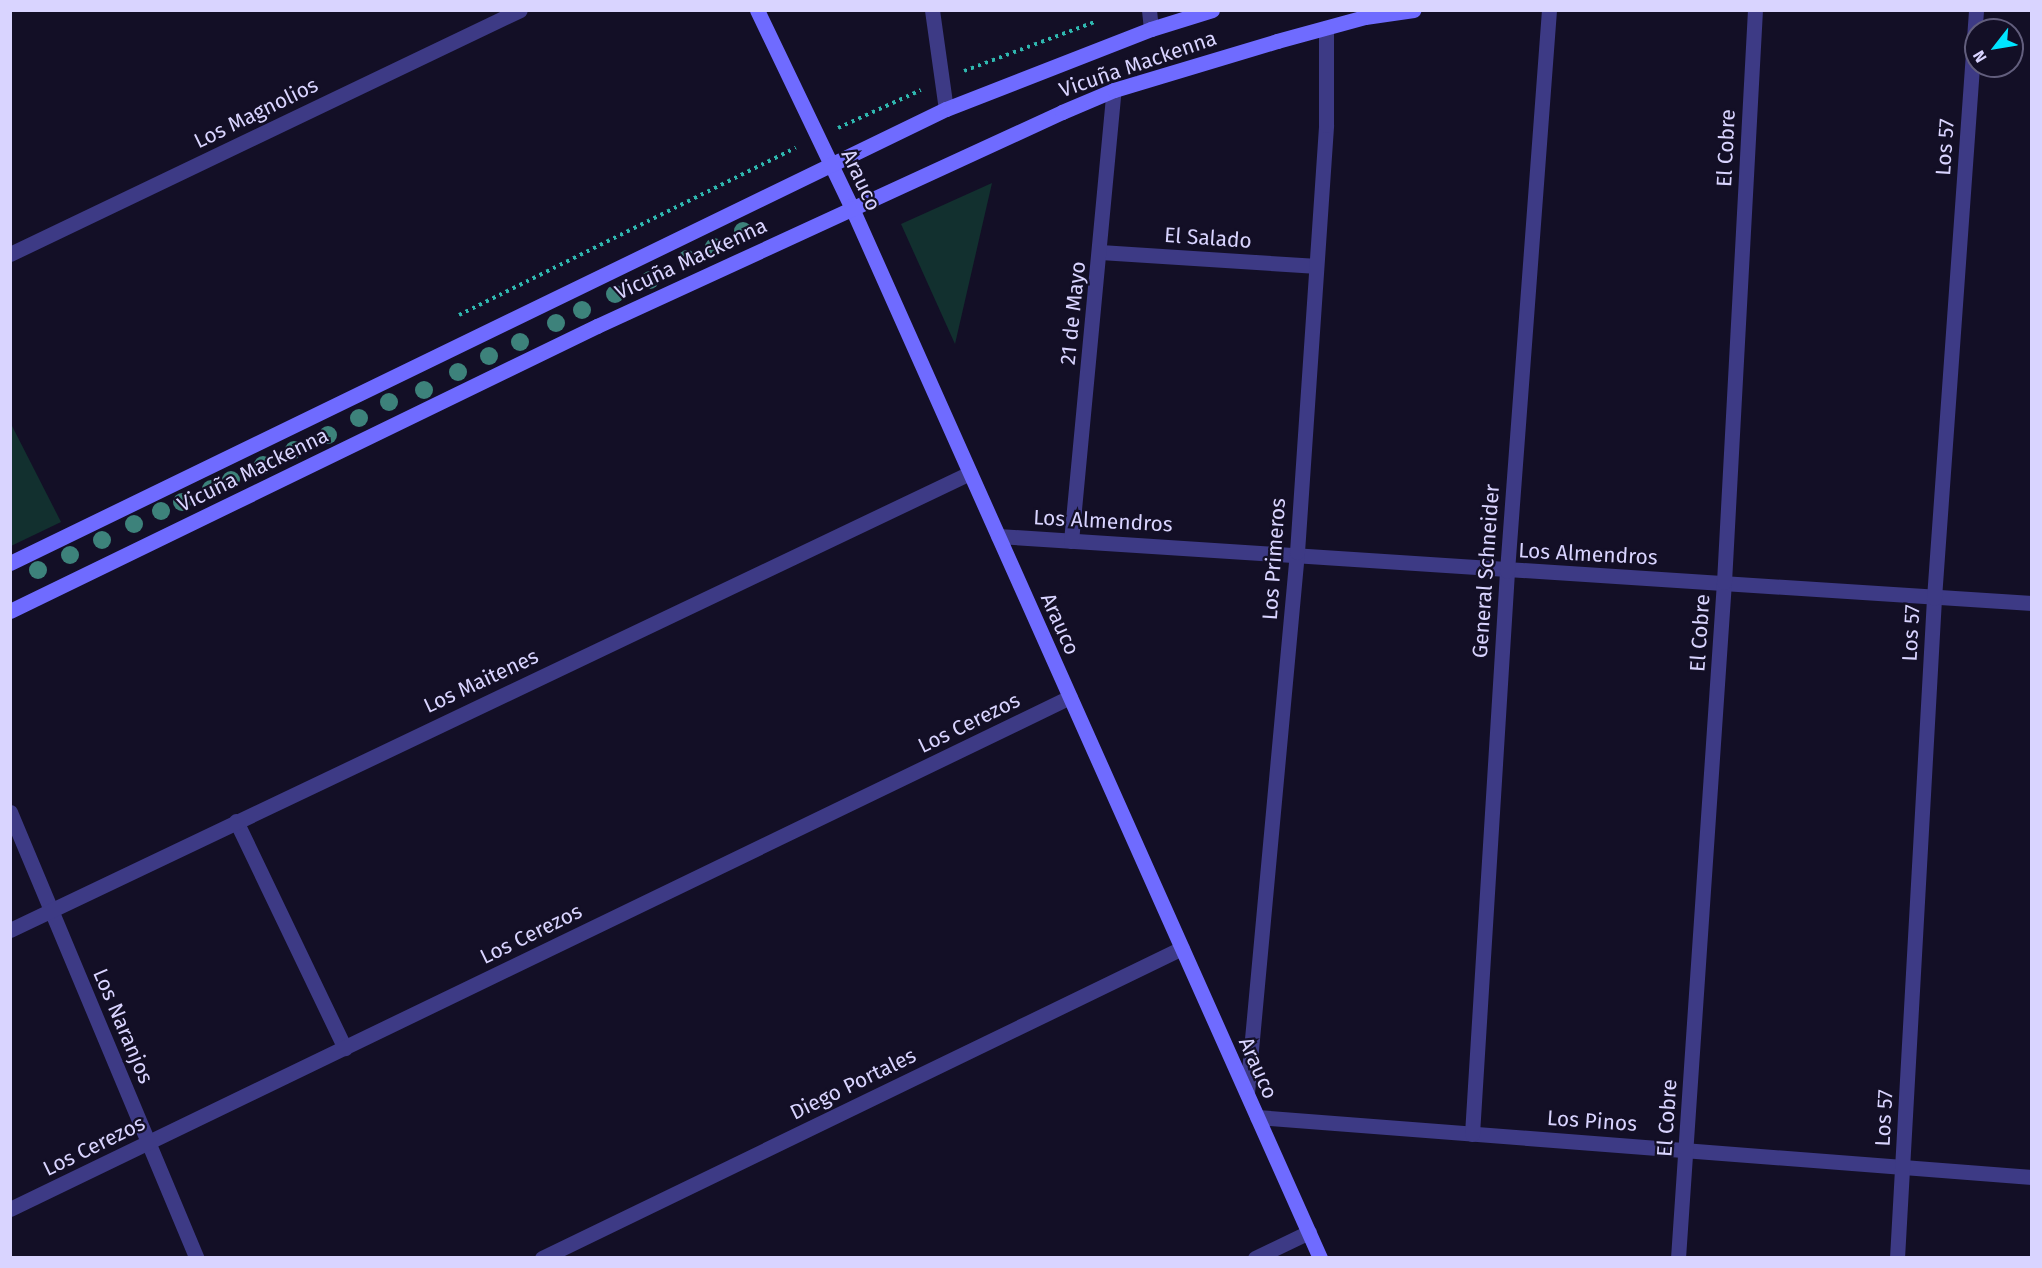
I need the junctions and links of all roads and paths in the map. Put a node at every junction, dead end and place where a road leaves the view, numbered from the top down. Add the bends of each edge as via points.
1 (520, 10) edge
2 (757, 10) edge
3 (932, 10) edge
4 (1149, 10) edge
5 (1212, 10) edge
6 (1414, 10) edge
7 (1549, 10) edge
8 (1755, 10) edge
9 (1976, 10) edge
10 (1326, 28) junction
11 (1151, 29) junction
12 (1114, 90) junction
13 (946, 109) junction
14 (830, 163) junction
15 (851, 206) junction
16 (1100, 252) junction
17 (10, 254) edge
18 (1314, 266) junction
19 (970, 473) junction
20 (998, 536) junction
21 (1071, 541) junction
22 (1297, 552) junction
23 (10, 563) edge
24 (1507, 571) junction
25 (1724, 582) junction
26 (1934, 598) junction
27 (2031, 603) edge
28 (10, 611) edge
29 (1070, 697) junction
30 (10, 812) edge
31 (236, 820) junction
32 (51, 911) junction
33 (10, 930) edge
34 (1182, 948) junction
35 (345, 1048) junction
36 (1247, 1093) junction
37 (1257, 1117) junction
38 (1473, 1134) junction
39 (149, 1142) junction
40 (1686, 1148) junction
41 (1903, 1167) junction
42 (2031, 1177) edge
43 (10, 1209) edge
44 (1309, 1232) junction
45 (197, 1257) edge
46 (542, 1257) edge
47 (1255, 1257) edge
48 (1320, 1257) edge
49 (1678, 1257) edge
50 (1897, 1257) edge

1 - 17 street, Los Magnolios
2 - 14 main road, Arauco
3 - 13 street
4 - 11 street
5 - 11 main road, Vicuña Mackenna
6 - 10 main road, Vicuña Mackenna
7 - 24 street, General Schneider
8 - 25 street, El Cobre
9 - 26 street, Los 57
10 - 12 main road, Vicuña Mackenna
10 - 18 street, Los Primeros via 1326,125
11 - 13 main road, Vicuña Mackenna
12 - 15 main road, Vicuña Mackenna
12 - 16 street, 21 de Mayo
13 - 14 main road, Vicuña Mackenna
14 - 15 main road, Arauco
14 - 23 main road, Vicuña Mackenna
15 - 19 main road, Arauco
15 - 28 main road, Vicuña Mackenna
16 - 18 street, El Salado
16 - 21 street, 21 de Mayo
18 - 22 street, Los Primeros
19 - 20 main road, Arauco
19 - 31 street, Los Maitenes
20 - 21 street, Los Almendros
20 - 29 main road, Arauco
21 - 22 street, Los Almendros
22 - 24 street, Los Almendros
22 - 36 street, Los Primeros
24 - 25 street, Los Almendros
24 - 38 street, General Schneider
25 - 26 street, Los Almendros
25 - 40 street, El Cobre
26 - 27 street, Los Almendros
26 - 41 street, Los 57
29 - 34 main road, Arauco
29 - 35 street, Los Cerezos
30 - 32 street, Los Naranjos
31 - 32 street, Los Maitenes
31 - 35 street
32 - 33 street, Los Maitenes
32 - 39 street, Los Naranjos
34 - 36 main road, Arauco
34 - 46 street, Diego Portales
35 - 39 street, Los Cerezos
36 - 37 main road, Arauco
37 - 38 street, Los Pinos
37 - 44 main road, Arauco
38 - 40 street, Los Pinos
39 - 43 street, Los Cerezos
39 - 45 street, Los Naranjos
40 - 41 street, Los Pinos
40 - 49 street, El Cobre
41 - 42 street, Los Pinos
41 - 50 street, Los 57
44 - 47 street
44 - 48 main road, Arauco

